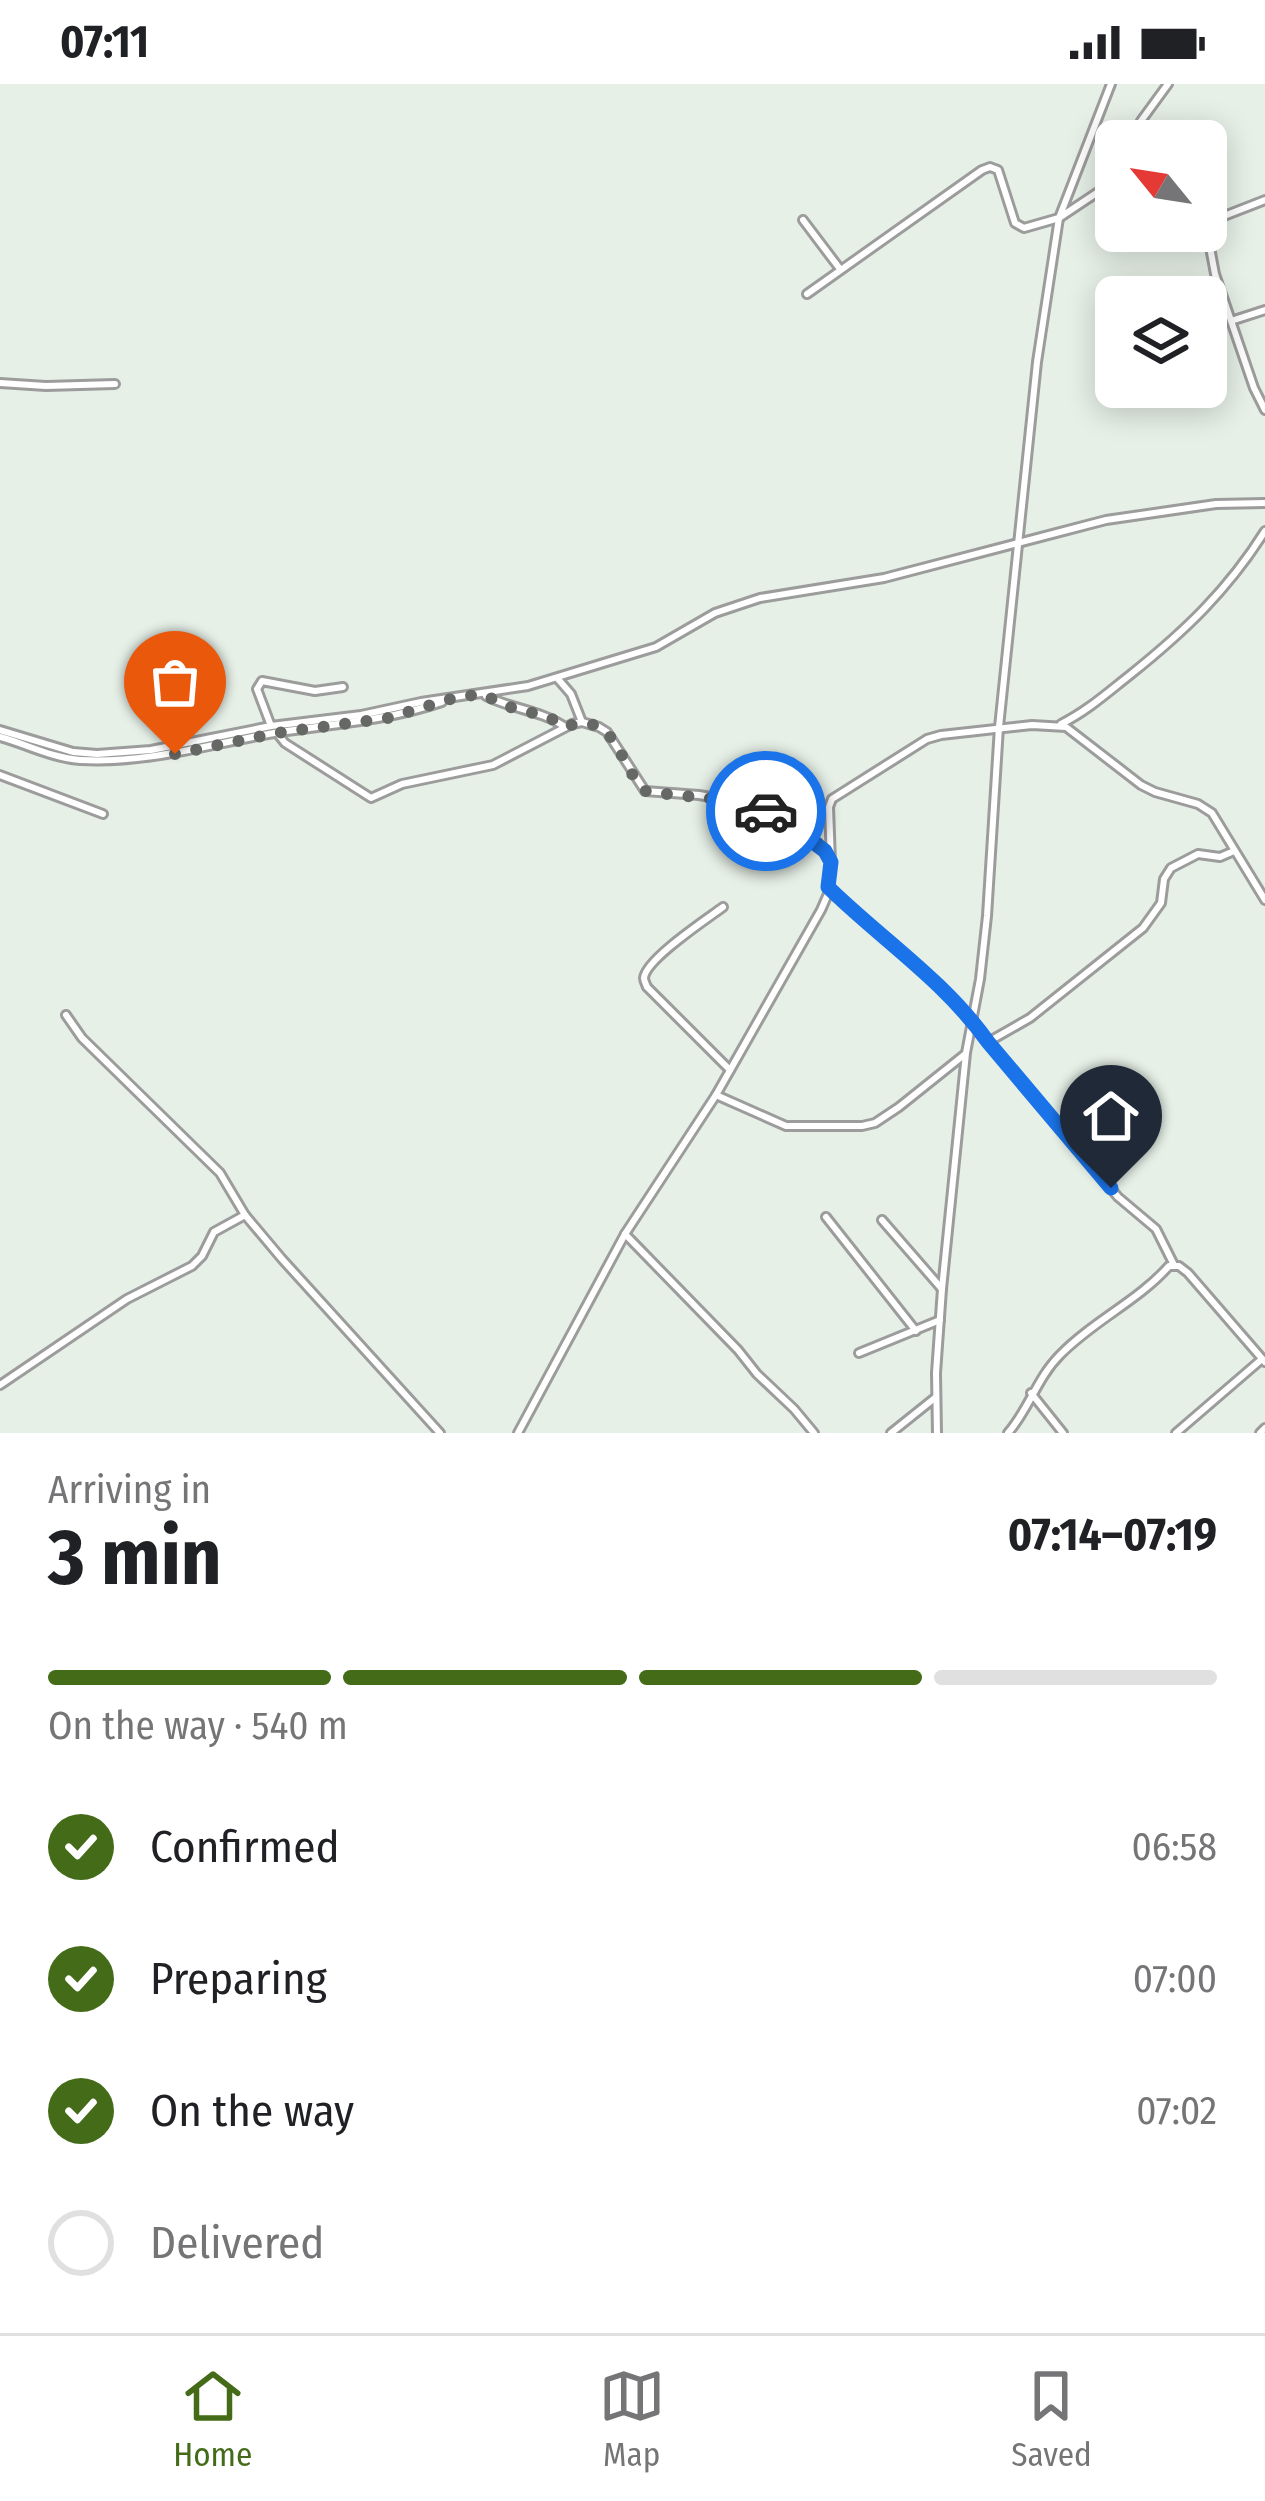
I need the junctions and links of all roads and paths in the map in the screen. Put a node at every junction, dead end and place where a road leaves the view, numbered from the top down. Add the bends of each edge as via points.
1 (1111, 84) edge
2 (1168, 84) edge
3 (1142, 120) edge
4 (1095, 196) edge
5 (1265, 200) edge
6 (1227, 215) edge
7 (1059, 218) junction
8 (803, 220) dead end
9 (1212, 252) edge
10 (841, 269) junction
11 (807, 294) dead end
12 (1265, 310) edge
13 (1232, 320) junction
14 (0, 383) edge
15 (116, 384) dead end
16 (1265, 410) edge
17 (1265, 502) edge
18 (1265, 531) edge
19 (1017, 543) junction
20 (557, 677) junction
21 (343, 687) dead end
22 (483, 694) junction
23 (582, 722) junction
24 (1058, 726) junction
25 (565, 727) junction
26 (999, 727) junction
27 (274, 730) junction
28 (0, 734) edge
29 (0, 775) edge
30 (103, 814) dead end
31 (1234, 851) junction
32 (831, 862) junction
33 (828, 887) junction
34 (1265, 900) edge
35 (723, 907) dead end
36 (66, 1015) dead end
37 (971, 1018) junction
38 (988, 1042) junction
39 (966, 1053) junction
40 (730, 1070) junction
41 (716, 1095) junction
42 (245, 1215) junction
43 (826, 1217) dead end
44 (882, 1220) dead end
45 (626, 1234) junction
46 (1174, 1265) junction
47 (942, 1288) junction
48 (940, 1320) junction
49 (916, 1331) junction
50 (859, 1353) dead end
51 (1264, 1360) edge
52 (0, 1384) edge
53 (1031, 1394) junction
54 (935, 1397) junction
55 (440, 1433) edge
56 (518, 1433) edge
57 (814, 1433) edge
58 (891, 1433) edge
59 (937, 1433) edge
60 (1008, 1433) edge
61 (1063, 1433) edge
62 (1176, 1433) edge

1 - 7 street
2 - 3 street
4 - 7 street
5 - 6 street
7 - 10 street via 1016,225 1000,174 990,167
7 - 19 street
8 - 10 street
9 - 13 street
10 - 11 street
12 - 13 street
13 - 16 street
14 - 15 street
17 - 19 street via 1123,517
18 - 24 street via 1200,615
19 - 20 street via 747,602 656,647
19 - 26 street
20 - 22 street
20 - 23 street
21 - 27 street via 315,691 262,681 257,689
22 - 25 street
22 - 27 street via 388,718
23 - 25 street
23 - 32 street via 607,732 645,790 752,804 818,844
24 - 26 street
24 - 31 street via 1141,785 1206,808
25 - 27 street via 493,765 370,798
26 - 32 street via 927,739 838,793 829,807
26 - 37 street via 987,916
27 - 28 street via 175,754 84,760
29 - 30 street
31 - 34 street
31 - 38 street via 1198,854 1171,868 1143,928
32 - 33 street
33 - 37 street
33 - 40 street
35 - 40 street via 663,952 644,980
36 - 42 street via 220,1173
37 - 38 street
37 - 39 street
38 - 46 street via 1118,1197 1156,1229
39 - 41 street via 862,1126 786,1126
39 - 47 street
40 - 41 street
41 - 45 street
42 - 52 street via 214,1232 191,1266
42 - 55 street
43 - 49 street
44 - 47 street
45 - 56 street
45 - 57 street
46 - 51 street
46 - 53 street via 1057,1357
47 - 48 street
48 - 49 street
48 - 54 street
49 - 50 street
51 - 62 street
53 - 60 street
53 - 61 street
54 - 58 street
54 - 59 street

